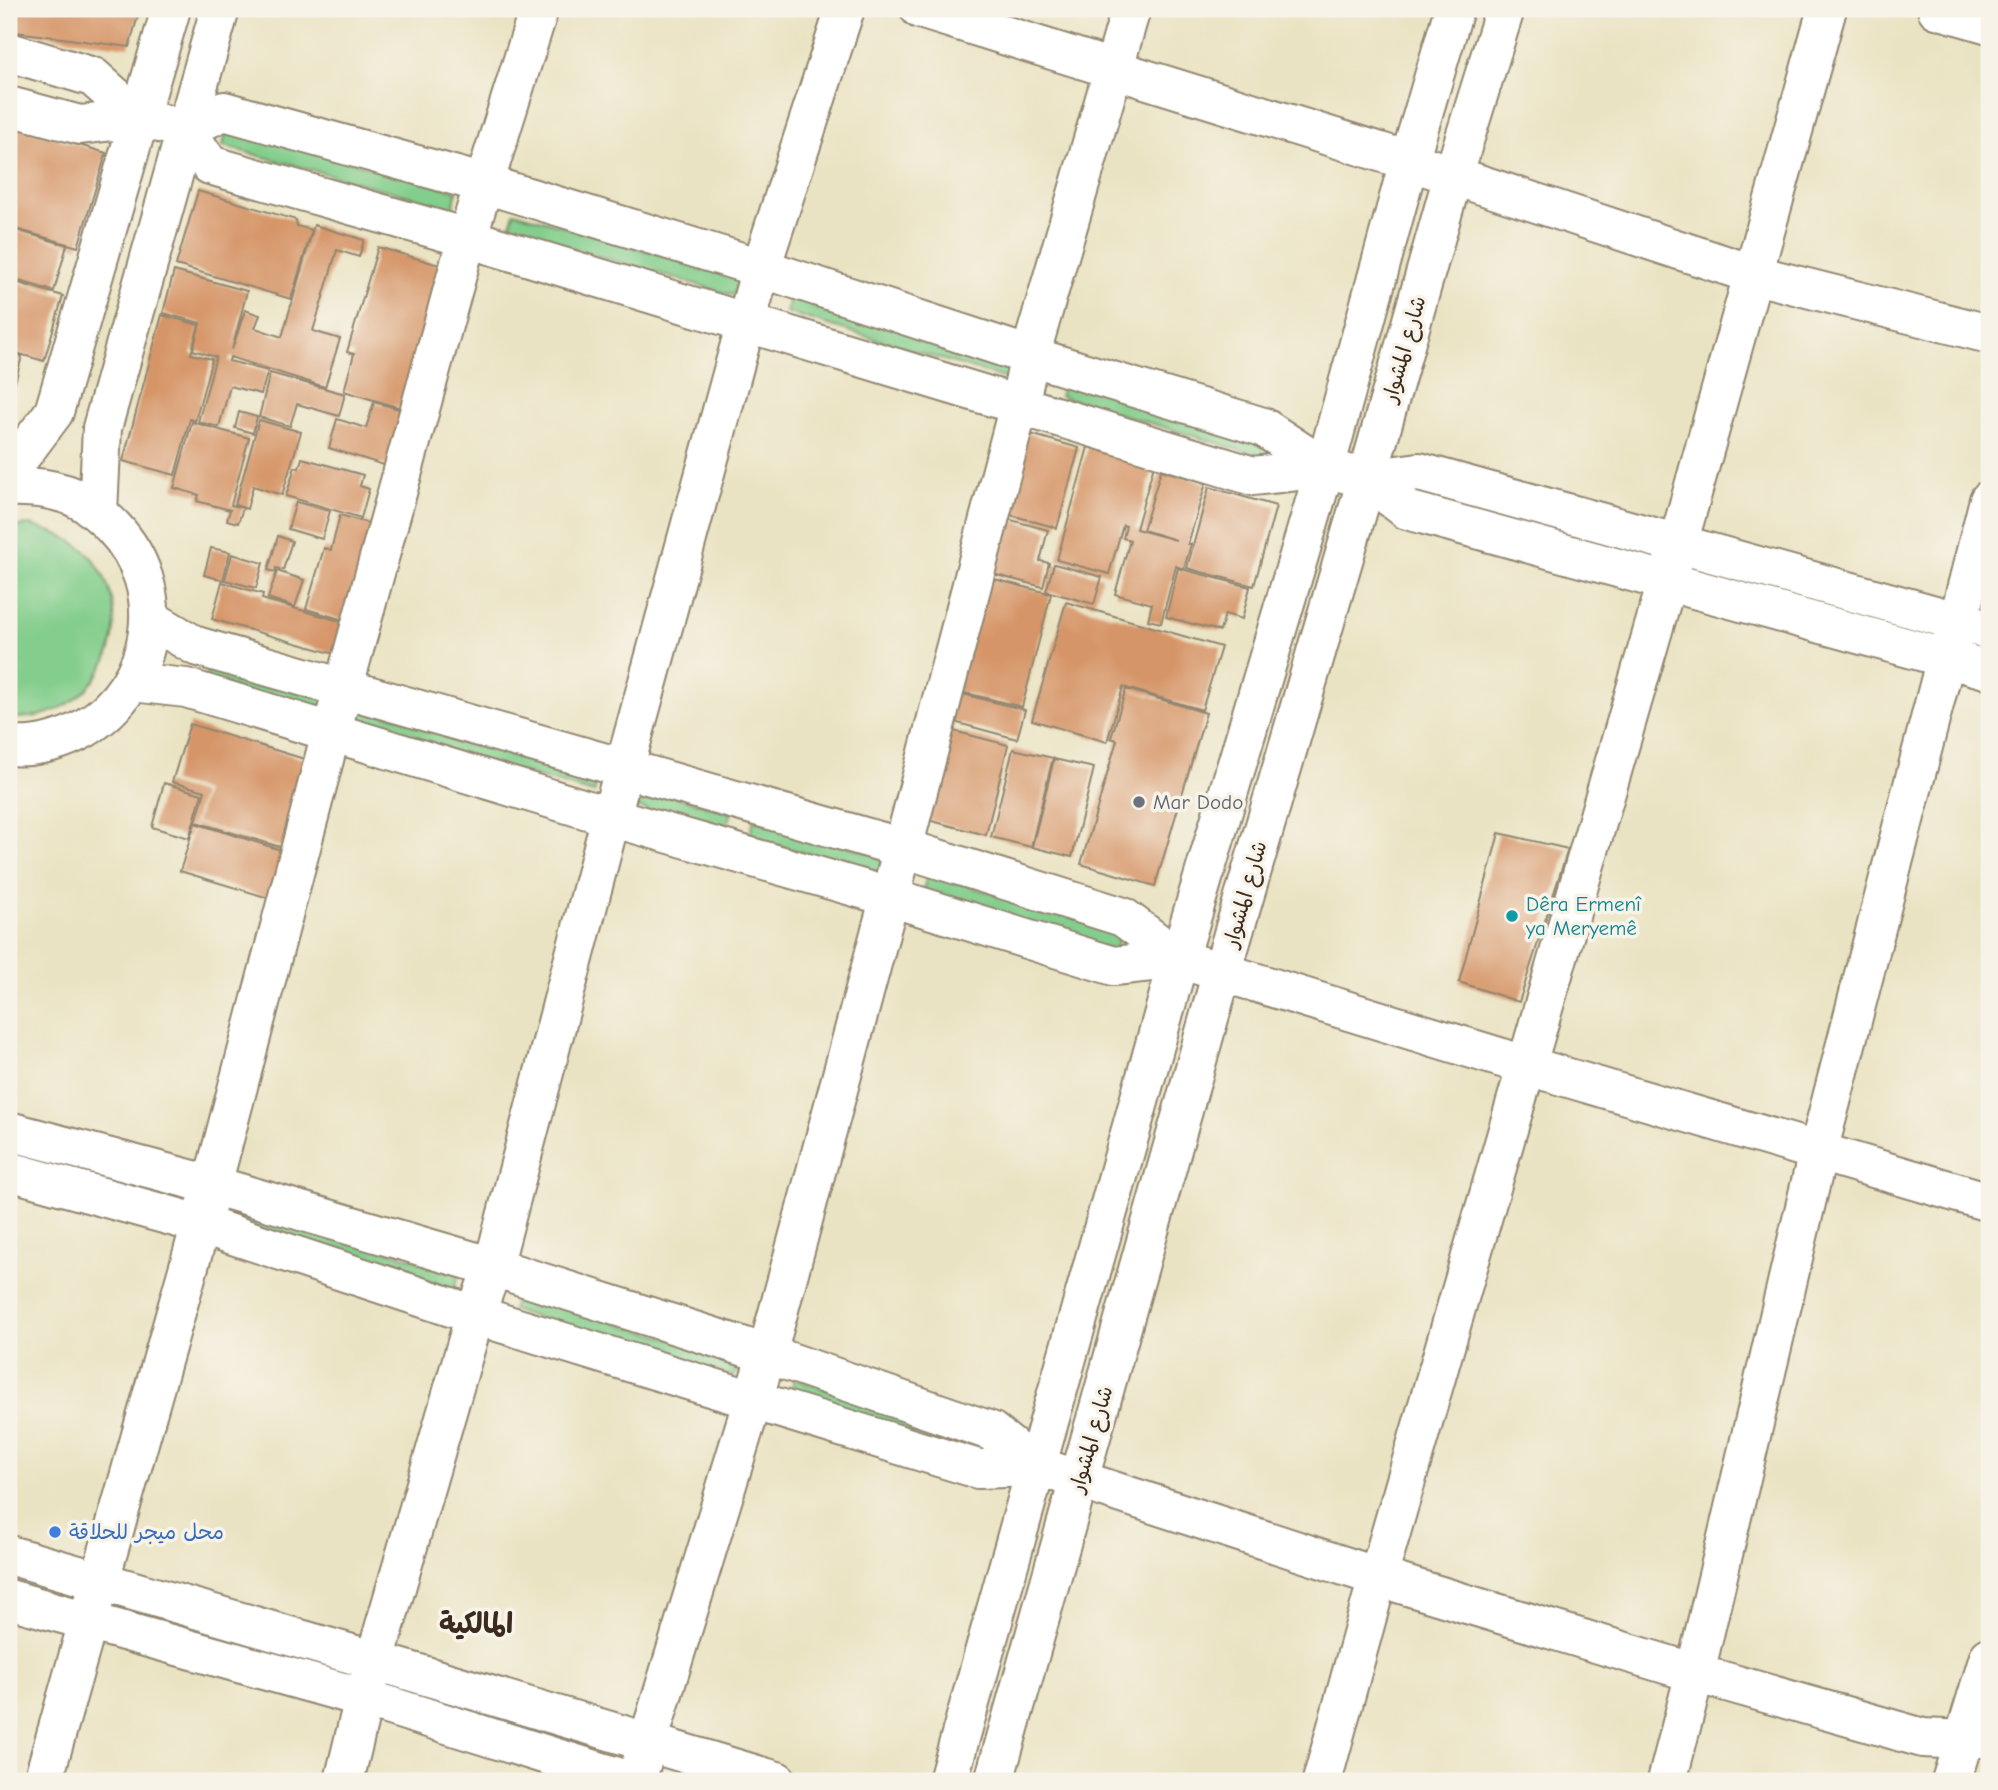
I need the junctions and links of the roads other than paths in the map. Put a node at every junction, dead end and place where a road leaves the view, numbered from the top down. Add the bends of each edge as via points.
1 (171, 9) edge
2 (220, 9) edge
3 (539, 9) edge
4 (845, 9) edge
5 (920, 9) edge
6 (1131, 9) edge
7 (1454, 9) edge
8 (1505, 9) edge
9 (1827, 9) edge
10 (1937, 9) edge
11 (1989, 24) edge
12 (9, 52) edge
13 (1113, 70) junction
14 (9, 106) edge
15 (139, 118) junction
16 (185, 129) junction
17 (1409, 161) junction
18 (1453, 176) junction
19 (485, 184) junction
20 (467, 238) junction
21 (761, 268) junction
22 (1752, 274) junction
23 (746, 322) junction
24 (1989, 334) edge
25 (1030, 356) junction
26 (1019, 405) junction
27 (1325, 468) junction
28 (9, 472) edge
29 (1367, 480) junction
30 (9, 487) edge
31 (1989, 500) edge
32 (99, 512) junction
33 (1678, 544) junction
34 (1666, 583) junction
35 (150, 619) junction
36 (1973, 626) edge
37 (1946, 658) junction
38 (1989, 670) edge
39 (132, 682) junction
40 (344, 688) junction
41 (331, 733) junction
42 (14, 755) edge
43 (625, 768) junction
44 (611, 817) junction
45 (903, 848) junction
46 (890, 897) junction
47 (1179, 959) junction
48 (1222, 972) junction
49 (1528, 1066) junction
50 (9, 1131) edge
51 (1818, 1152) junction
52 (9, 1171) edge
53 (212, 1185) junction
54 (1989, 1202) edge
55 (200, 1224) junction
56 (493, 1267) junction
57 (475, 1315) junction
58 (767, 1354) junction
59 (753, 1401) junction
60 (1036, 1467) junction
61 (1080, 1478) junction
62 (9, 1555) edge
63 (1378, 1577) junction
64 (101, 1580) junction
65 (9, 1599) edge
66 (89, 1621) junction
67 (1989, 1657) edge
68 (376, 1661) junction
69 (1695, 1673) junction
70 (364, 1698) junction
71 (1977, 1738) edge
72 (650, 1742) junction
73 (43, 1781) edge
74 (344, 1781) edge
75 (630, 1781) edge
76 (636, 1781) edge
77 (777, 1781) edge
78 (948, 1781) edge
79 (994, 1781) edge
80 (1322, 1781) edge
81 (1667, 1781) edge
82 (1951, 1781) edge

1 - 15 street
2 - 16 street
3 - 19 street
4 - 21 street
5 - 13 street
6 - 13 street
7 - 17 street, شارع المشوار
8 - 18 street, شارع المشوار
9 - 22 street
10 - 11 street
12 - 15 street via 93,77
13 - 17 street
13 - 25 street
14 - 15 street via 80,125
15 - 16 street
15 - 28 street via 54,412
16 - 19 street via 225,111
16 - 20 street via 209,165
16 - 32 street via 102,428
17 - 18 street
17 - 27 street, شارع المشوار
18 - 22 street
18 - 29 street, شارع المشوار
19 - 20 street
19 - 21 street
20 - 23 street
20 - 40 street
21 - 23 street
21 - 25 street
22 - 24 street
22 - 33 street
23 - 26 street
23 - 43 street
25 - 26 street
25 - 27 street via 1263,427
26 - 27 street via 1253,476
26 - 45 street
27 - 29 street
27 - 47 street, شارع المشوار
29 - 33 street via 1419,472
29 - 34 street via 1407,510
29 - 48 street, شارع المشوار
30 - 32 street via 33,486 68,494
31 - 36 street
32 - 35 street via 127,541 144,578
33 - 34 street
33 - 36 street
34 - 37 street
34 - 49 street
35 - 39 street via 145,652
35 - 40 street via 196,646
36 - 37 street
37 - 38 street
37 - 51 street
39 - 41 street via 186,688
39 - 42 street via 105,715 68,738
40 - 41 street
40 - 43 street
41 - 44 street
41 - 53 street
43 - 44 street
43 - 45 street
44 - 46 street
44 - 56 street
45 - 46 street
45 - 47 street via 1123,917
46 - 47 street via 1114,966
46 - 58 street
47 - 48 street
47 - 60 street, شارع المشوار
48 - 49 street
48 - 61 street, شارع المشوار
49 - 51 street
49 - 63 street
50 - 53 street
51 - 54 street
51 - 69 street
52 - 55 street
53 - 55 street
53 - 56 street
55 - 57 street
55 - 64 street
56 - 57 street
56 - 58 street
57 - 59 street
57 - 68 street
58 - 59 street
58 - 60 street via 991,1432
59 - 60 street via 978,1469
59 - 72 street
60 - 61 street
60 - 78 street, شارع المشوار
61 - 63 street
61 - 79 street, شارع المشوار
62 - 64 street
63 - 69 street
63 - 80 street
64 - 66 street
64 - 68 street
65 - 66 street
66 - 70 street
66 - 73 street
67 - 71 street
68 - 70 street
68 - 72 street
69 - 71 street via 1923,1738
69 - 81 street
70 - 74 street
70 - 75 street
71 - 82 street
72 - 76 street
72 - 77 street

